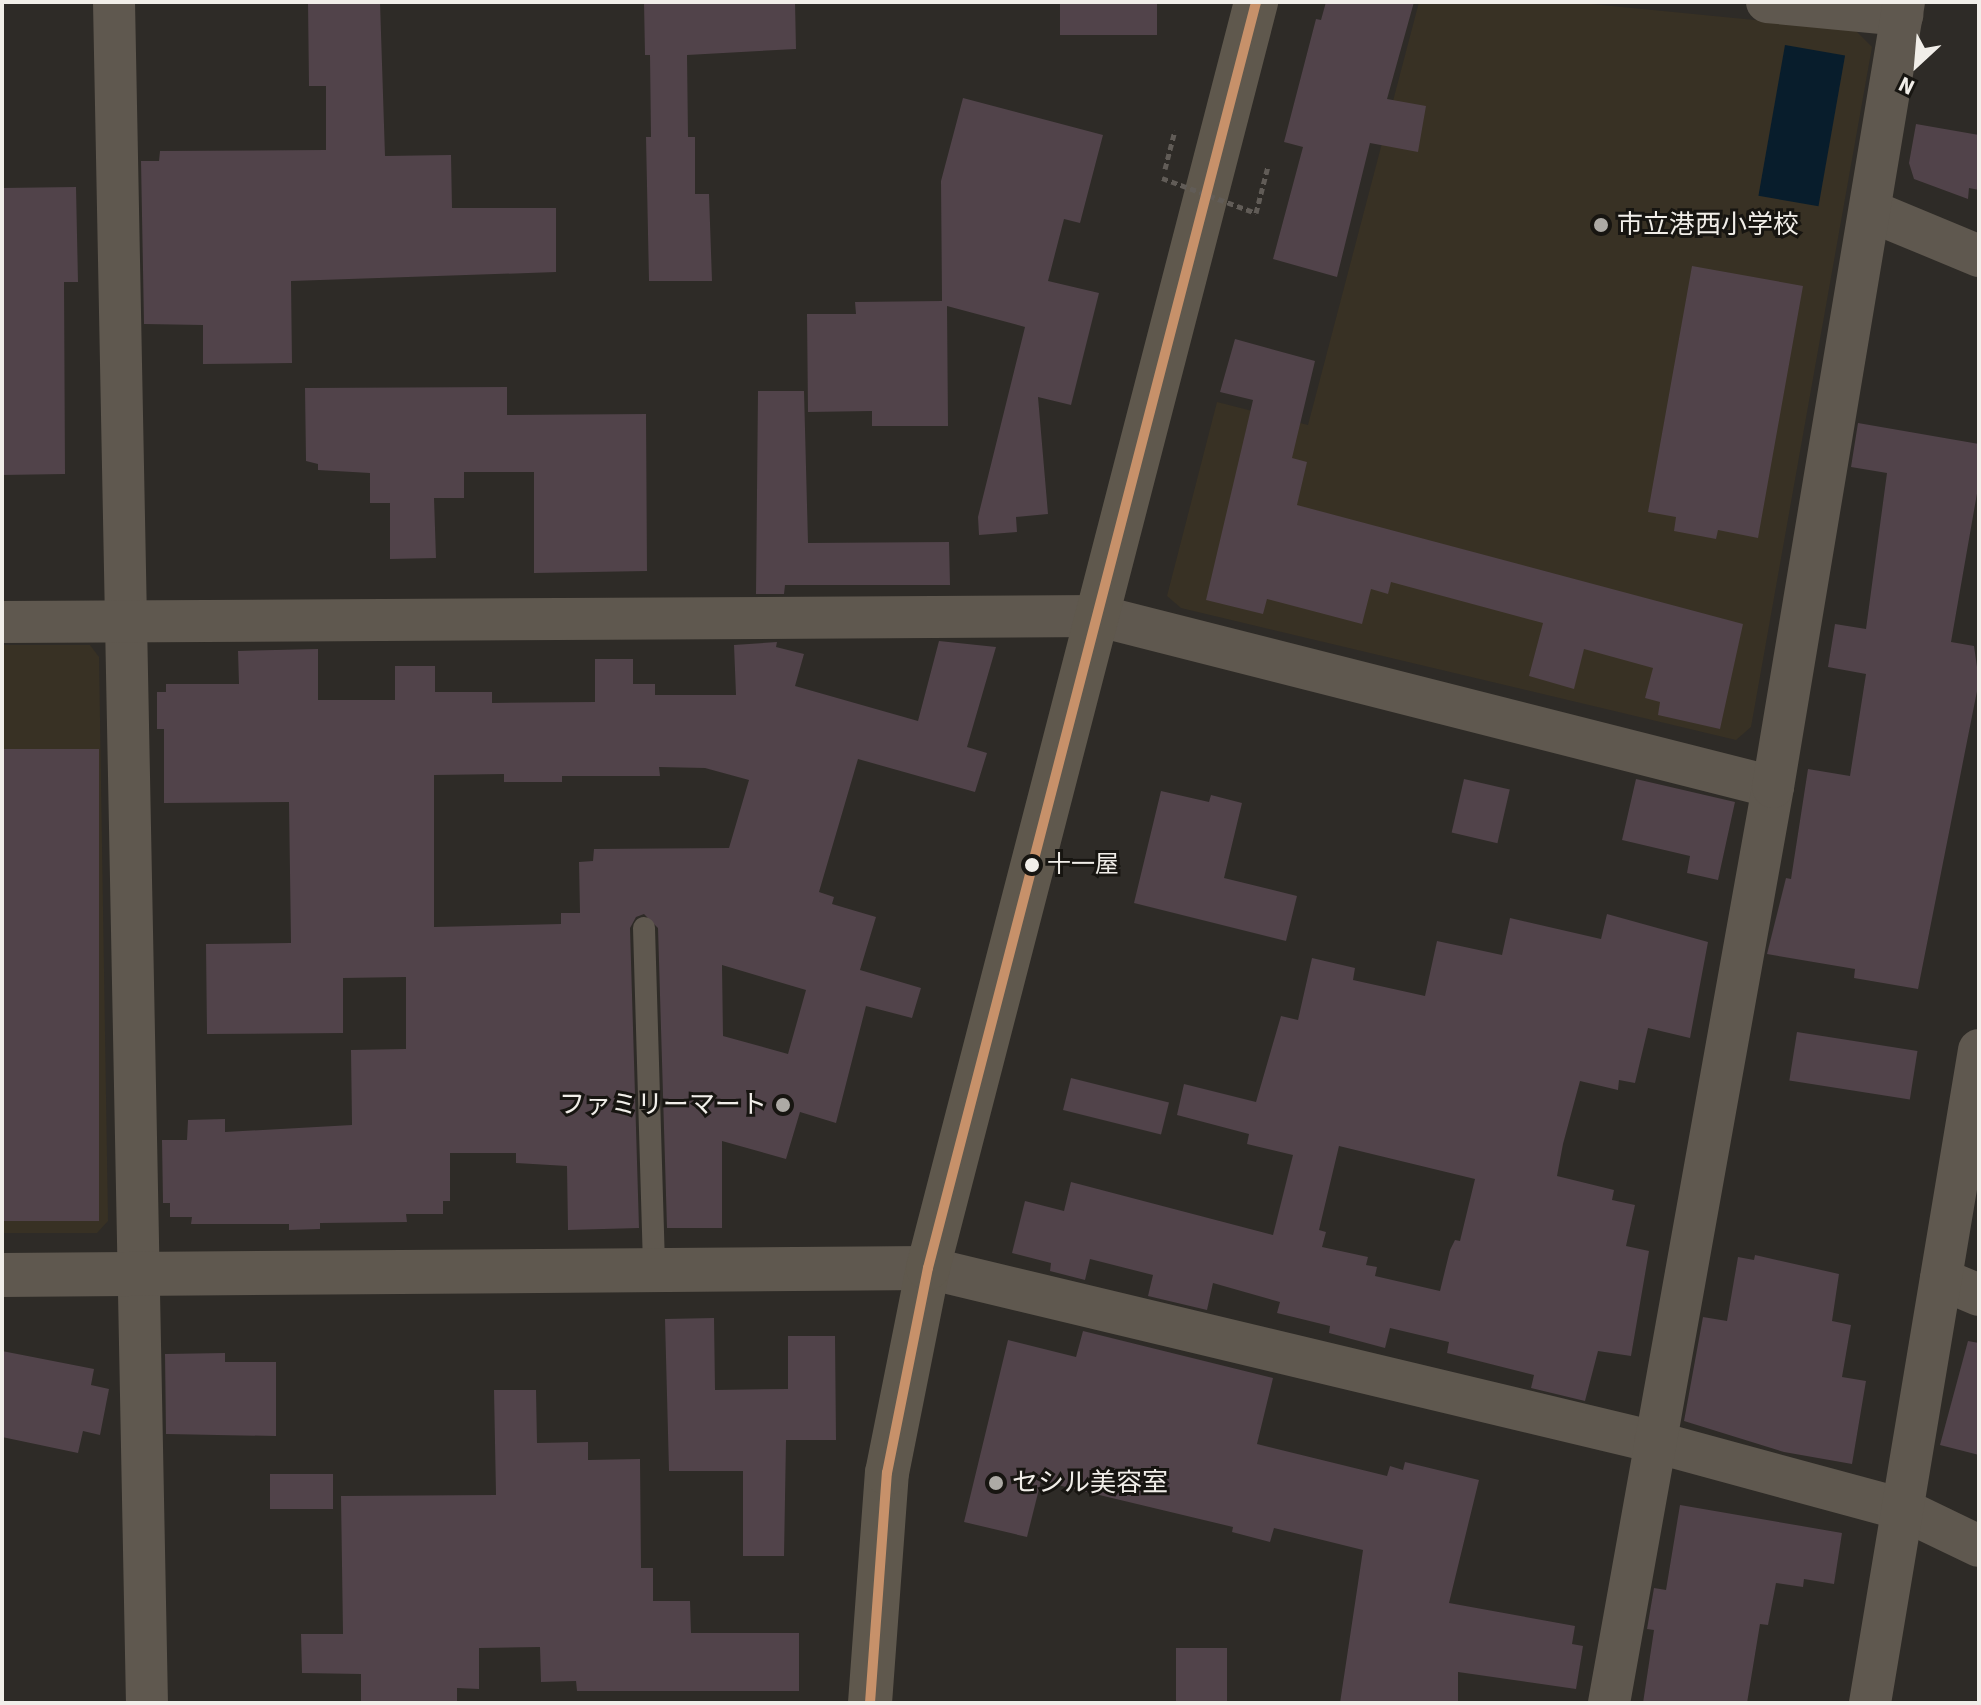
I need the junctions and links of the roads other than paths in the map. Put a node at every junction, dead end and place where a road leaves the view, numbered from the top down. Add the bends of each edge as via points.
1 (114, 2) edge
2 (1256, 2) edge
3 (1767, 2) edge
4 (1903, 8) edge
5 (1873, 212) junction
6 (1979, 256) edge
7 (1099, 616) junction
8 (126, 621) junction
9 (2, 622) edge
10 (1773, 787) junction
11 (644, 928) dead end
12 (1979, 1050) edge
13 (928, 1268) junction
14 (654, 1270) junction
15 (138, 1274) junction
16 (2, 1275) edge
17 (1941, 1279) junction
18 (1979, 1295) edge
19 (1655, 1442) junction
20 (1902, 1509) junction
21 (1979, 1546) edge
22 (147, 1703) edge
23 (870, 1703) edge
24 (1609, 1703) edge
25 (1870, 1703) edge

1 - 8 street
2 - 7 main road
3 - 4 street
4 - 5 street
5 - 6 street
5 - 10 street
7 - 8 street
7 - 10 street
7 - 13 main road
8 - 9 street
8 - 15 street
10 - 19 street
11 - 14 lane
12 - 17 street
13 - 14 street
13 - 19 street
13 - 23 main road via 887,1473
14 - 15 street
15 - 16 street
15 - 22 street
17 - 18 street
17 - 20 street
19 - 20 street
19 - 24 street
20 - 21 street
20 - 25 street

